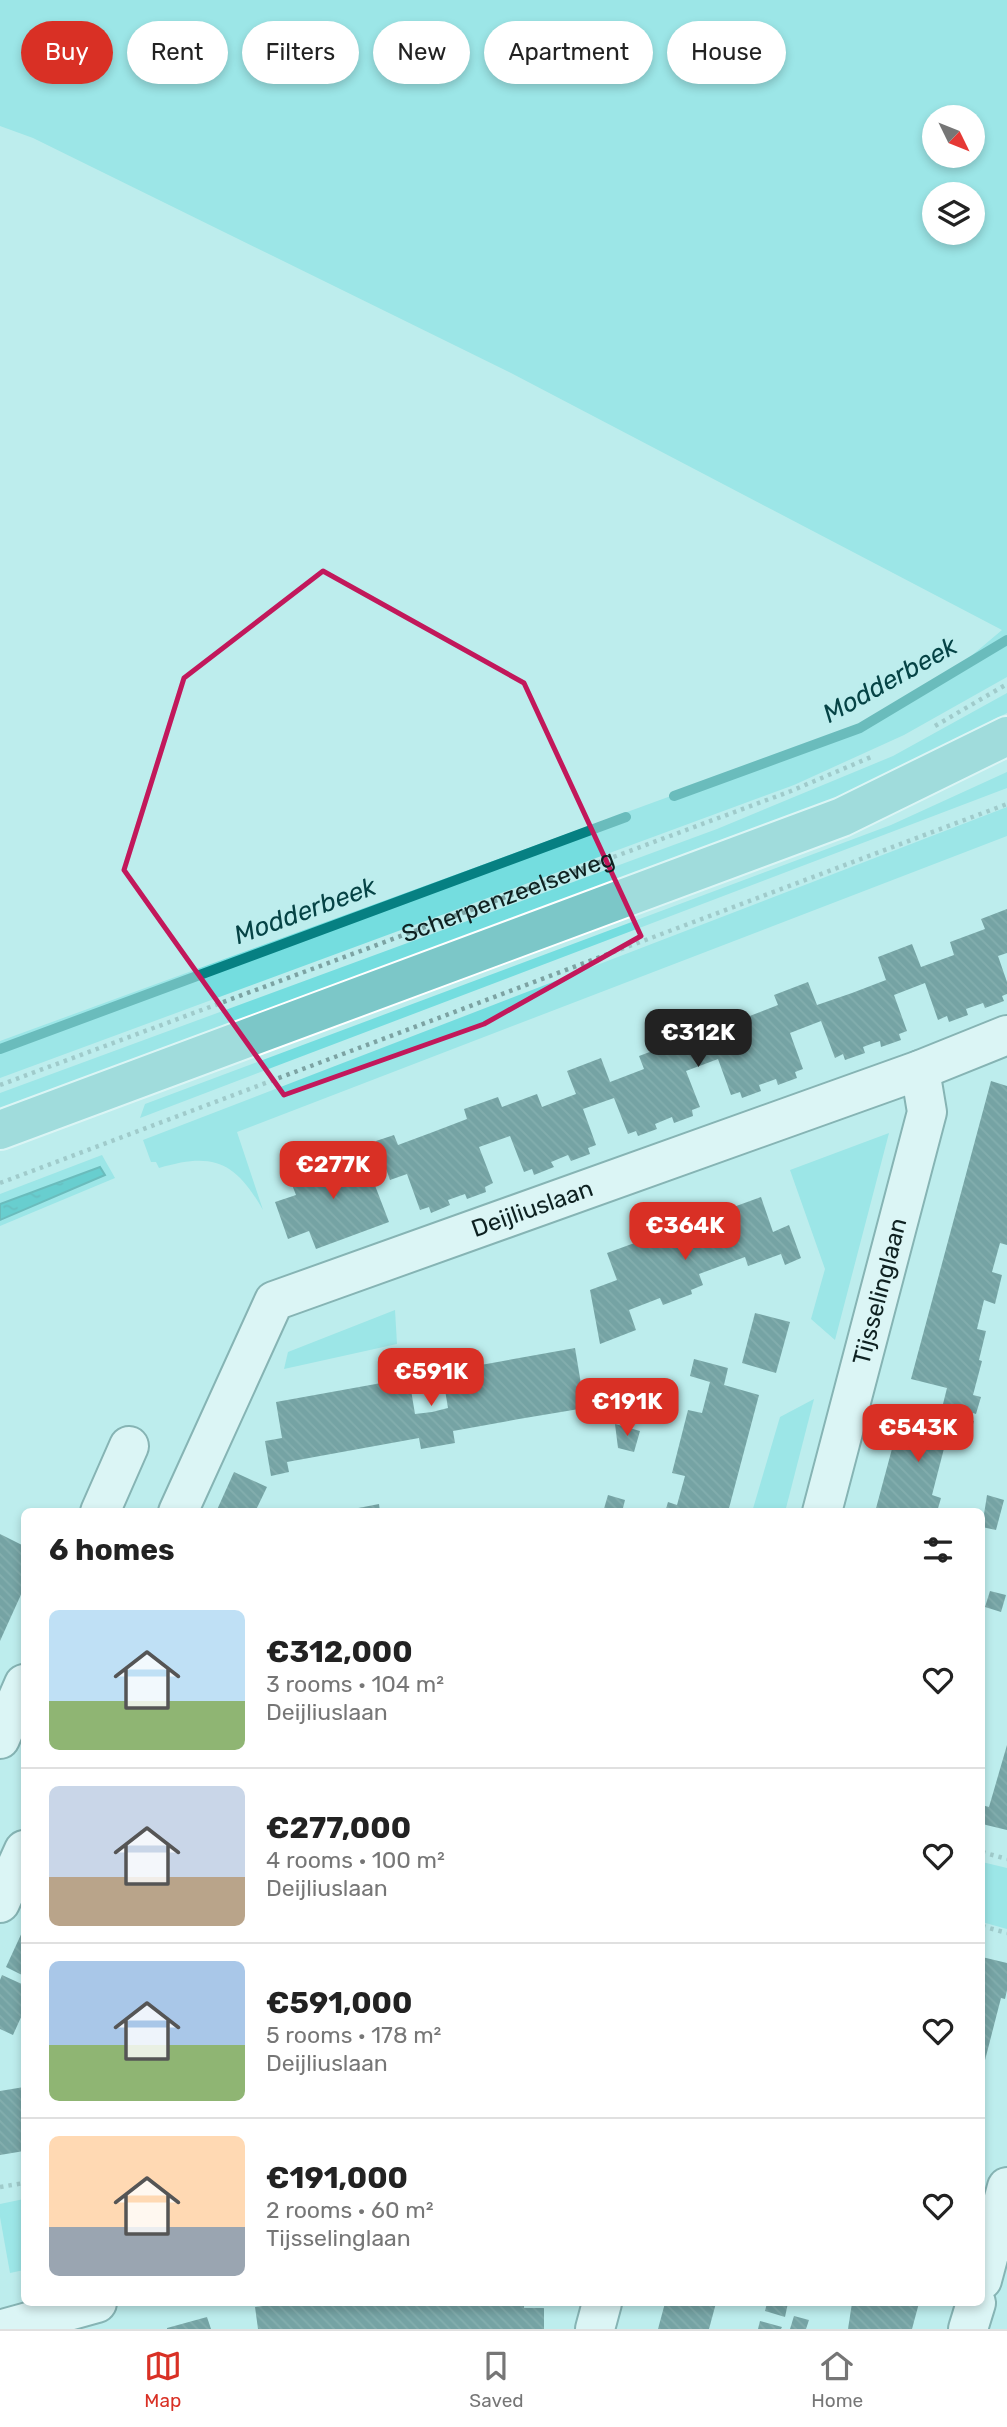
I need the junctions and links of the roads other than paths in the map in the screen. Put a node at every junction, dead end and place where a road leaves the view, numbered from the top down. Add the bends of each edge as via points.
1 (1007, 736) edge
2 (1007, 1035) edge
3 (920, 1070) junction
4 (0, 1130) edge
5 (129, 1446) dead end
6 (102, 1508) edge
7 (180, 1508) edge
8 (823, 1508) edge
9 (21, 1691) edge
10 (0, 1739) edge
11 (21, 1857) edge
12 (0, 1903) edge
13 (1007, 2188) edge
14 (985, 2269) edge
15 (86, 2306) edge
16 (601, 2306) edge
17 (974, 2306) edge
18 (3, 2329) edge
19 (595, 2329) edge
20 (968, 2329) edge

1 - 4 main road, Scherpenzeelseweg via 842,817
2 - 3 street, Deijliuslaan
3 - 7 street, Deijliuslaan via 274,1301
3 - 8 street, Tijsselinglaan via 928,1112
5 - 6 street
9 - 10 street
11 - 12 street
13 - 14 street
15 - 18 street
16 - 19 street
17 - 20 street

